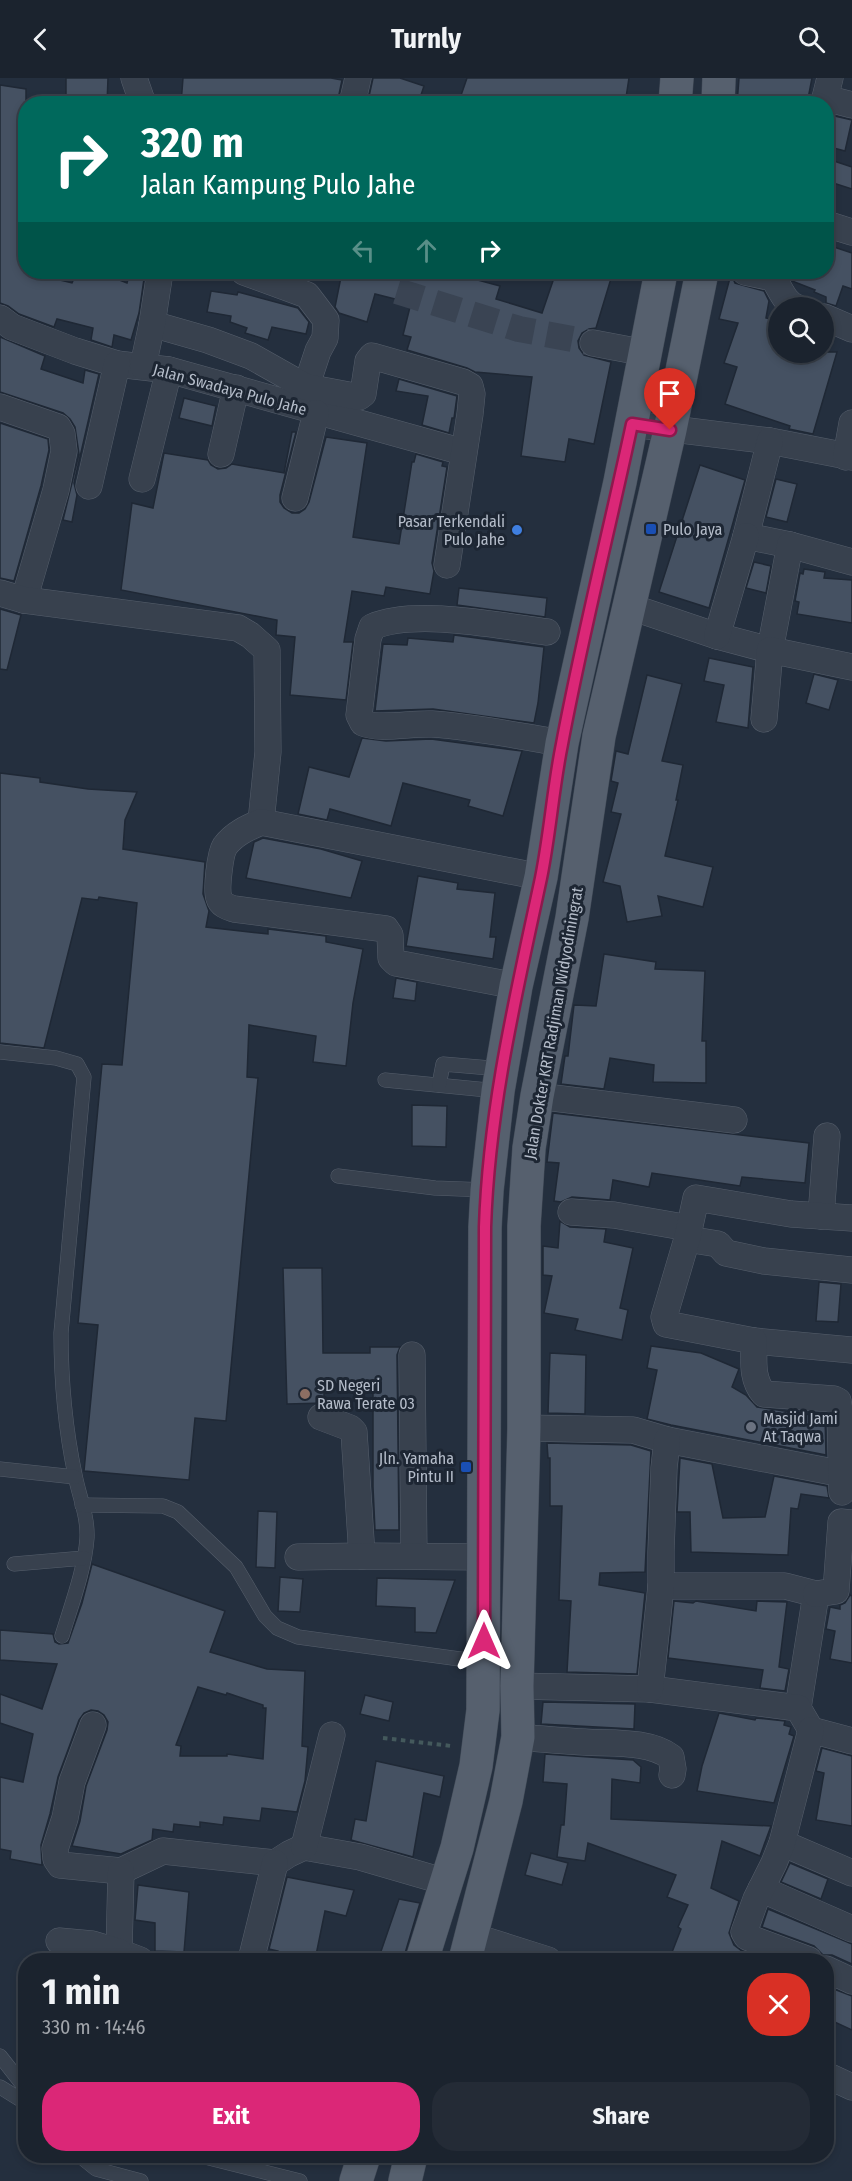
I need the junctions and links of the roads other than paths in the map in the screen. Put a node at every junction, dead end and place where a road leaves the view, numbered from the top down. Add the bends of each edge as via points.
1 (134, 78) edge
2 (358, 78) edge
3 (677, 78) edge
4 (719, 78) edge
5 (830, 78) edge
6 (140, 96) edge
7 (354, 96) edge
8 (676, 96) edge
9 (718, 96) edge
10 (826, 96) edge
11 (834, 100) edge
12 (852, 105) edge
13 (834, 226) edge
14 (852, 231) edge
15 (158, 279) edge
16 (286, 279) edge
17 (660, 279) edge
18 (701, 279) edge
19 (772, 279) edge
20 (785, 297) edge
21 (0, 318) edge
22 (834, 321) edge
23 (152, 324) junction
24 (852, 329) edge
25 (593, 343) tunnel mouth
26 (646, 353) junction
27 (117, 364) junction
28 (143, 366) junction
29 (169, 370) junction
30 (306, 387) junction
31 (236, 388) junction
32 (0, 407) edge
33 (316, 412) junction
34 (852, 423) edge
35 (632, 424) junction
36 (670, 430) junction
37 (770, 441) junction
38 (463, 452) junction
39 (221, 454) dead end
40 (849, 457) edge
41 (142, 479) dead end
42 (89, 486) dead end
43 (295, 498) dead end
44 (746, 536) junction
45 (790, 545) junction
46 (852, 562) edge
47 (447, 565) dead end
48 (0, 593) edge
49 (24, 600) junction
50 (628, 606) junction
51 (547, 632) dead end
52 (717, 636) junction
53 (770, 650) junction
54 (852, 667) edge
55 (764, 719) dead end
56 (562, 744) junction
57 (261, 822) junction
58 (541, 877) junction
59 (516, 986) junction
60 (0, 1052) edge
61 (385, 1080) dead end
62 (500, 1080) junction
63 (439, 1085) junction
64 (537, 1096) junction
65 (734, 1120) dead end
66 (827, 1136) dead end
67 (338, 1176) dead end
68 (487, 1190) junction
69 (571, 1212) dead end
70 (821, 1216) junction
71 (852, 1218) edge
72 (688, 1233) junction
73 (485, 1265) junction
74 (524, 1266) junction
75 (852, 1270) edge
76 (754, 1341) junction
77 (852, 1350) edge
78 (412, 1355) dead end
79 (321, 1417) dead end
80 (524, 1428) junction
81 (667, 1440) junction
82 (0, 1469) edge
83 (75, 1477) junction
84 (82, 1505) junction
85 (852, 1523) edge
86 (362, 1556) junction
87 (414, 1556) junction
88 (298, 1557) dead end
89 (484, 1557) junction
90 (84, 1558) junction
91 (14, 1564) dead end
92 (662, 1586) junction
93 (816, 1594) junction
94 (62, 1636) dead end
95 (484, 1662) junction
96 (517, 1686) junction
97 (650, 1689) junction
98 (798, 1708) junction
99 (93, 1725) dead end
100 (811, 1730) junction
101 (332, 1736) dead end
102 (518, 1737) junction
103 (852, 1741) edge
104 (672, 1775) dead end
105 (782, 1843) junction
106 (304, 1847) junction
107 (275, 1863) junction
108 (121, 1871) junction
109 (852, 1873) edge
110 (446, 1882) junction
111 (761, 1889) junction
112 (852, 1929) edge
113 (59, 1941) dead end
114 (469, 1948) edge
115 (120, 1953) edge
116 (130, 1953) edge
117 (253, 1953) edge
118 (424, 1953) edge
119 (502, 1953) edge
120 (790, 1953) edge
121 (834, 1973) edge
122 (852, 1981) edge
123 (0, 2056) edge
124 (18, 2079) edge
125 (834, 2079) edge
126 (0, 2087) edge
127 (852, 2087) edge
128 (18, 2098) edge
129 (89, 2163) edge
130 (229, 2163) edge
131 (362, 2163) edge
132 (409, 2163) edge
133 (141, 2181) edge
134 (300, 2181) edge
135 (356, 2181) edge
136 (405, 2181) edge

1 - 6 street
2 - 7 street
3 - 8 main road
4 - 9 main road
5 - 10 street
11 - 12 street
13 - 14 street
15 - 23 street
16 - 30 street via 307,295 326,320 325,338
17 - 26 main road
18 - 36 main road, Jalan Dokter KRT Radjiman Widyodiningrat
19 - 20 street
21 - 27 street, Jalan Swadaya Pulo Jahe via 12,327
22 - 24 street
23 - 28 street
23 - 30 street via 251,356
25 - 26 street
26 - 35 main road
27 - 28 street, Jalan Swadaya Pulo Jahe
27 - 42 street
28 - 29 street, Jalan Swadaya Pulo Jahe
29 - 31 street, Jalan Swadaya Pulo Jahe
29 - 41 street
30 - 38 street via 359,398 372,356 463,382 470,386 472,394
31 - 33 street, Jalan Swadaya Pulo Jahe
31 - 39 street
32 - 49 street via 58,427 62,434 64,451 56,490
33 - 38 street, Jalan Swadaya Pulo Jahe
33 - 43 street
34 - 40 street
35 - 36 street
35 - 56 main road
36 - 37 street
36 - 50 main road, Jalan Dokter KRT Radjiman Widyodiningrat
37 - 40 street
37 - 44 street
38 - 47 street
44 - 45 street
44 - 52 street
45 - 46 street
45 - 53 street
48 - 49 street
49 - 57 street via 238,628 250,634 267,650 268,752
50 - 52 street
50 - 64 main road, Jalan Dokter KRT Radjiman Widyodiningrat via 599,736 572,918
51 - 56 street via 439,619 381,623 372,627 368,639 359,715 363,723 372,727 410,723 480,728
52 - 53 street
53 - 54 street
53 - 55 street
56 - 58 main road
57 - 58 street
57 - 59 street via 243,830 223,848 219,898 224,906 386,929 390,934 391,958 396,963
58 - 59 main road
59 - 62 main road
60 - 83 lane via 77,1064 84,1077 61,1333 63,1410
61 - 63 lane
62 - 63 lane
62 - 63 lane via 443,1064
62 - 68 main road
64 - 65 street
64 - 74 main road, Jalan Dokter KRT Radjiman Widyodiningrat via 529,1148
66 - 70 street
67 - 68 lane
68 - 73 main road
69 - 72 street via 614,1215
70 - 71 street
70 - 72 street via 696,1198
72 - 75 street via 718,1245 726,1253
72 - 76 street via 664,1317 666,1324
73 - 74 main road via 505,1258
73 - 89 main road
74 - 80 main road, Jalan Dokter KRT Radjiman Widyodiningrat
76 - 77 street
76 - 81 street via 756,1385 764,1394 838,1401 842,1483
78 - 87 street
79 - 86 street via 354,1432
80 - 81 street via 633,1430
80 - 96 main road, Jalan Dokter KRT Radjiman Widyodiningrat
81 - 92 street
82 - 83 lane
83 - 84 lane
84 - 90 lane via 87,1532
84 - 95 lane via 163,1506 178,1512 236,1567 265,1616 285,1633
85 - 93 street via 841,1522 836,1591
86 - 87 street
86 - 88 street
87 - 89 street
89 - 95 main road
90 - 91 lane
90 - 94 lane
92 - 93 street via 785,1586
92 - 97 street
93 - 98 street
95 - 110 main road via 478,1749
96 - 97 street
96 - 102 main road, Jalan Dokter KRT Radjiman Widyodiningrat
97 - 98 street
98 - 100 street
99 - 108 street via 72,1782 55,1849 56,1859 60,1865
100 - 103 street
100 - 105 street
101 - 106 street
102 - 104 street via 638,1744 671,1757
102 - 114 main road, Jalan Dokter KRT Radjiman Widyodiningrat
105 - 109 street
105 - 111 street
106 - 107 street
106 - 110 street via 360,1857
107 - 108 street via 163,1851
107 - 117 street
108 - 116 street
110 - 118 main road
111 - 112 street
111 - 120 street via 744,1932 747,1937
113 - 115 street via 92,1944
114 - 119 street
121 - 122 street
123 - 124 lane
125 - 127 street
126 - 128 lane
129 - 133 lane via 96,2169
130 - 134 lane
131 - 135 main road
132 - 136 main road

